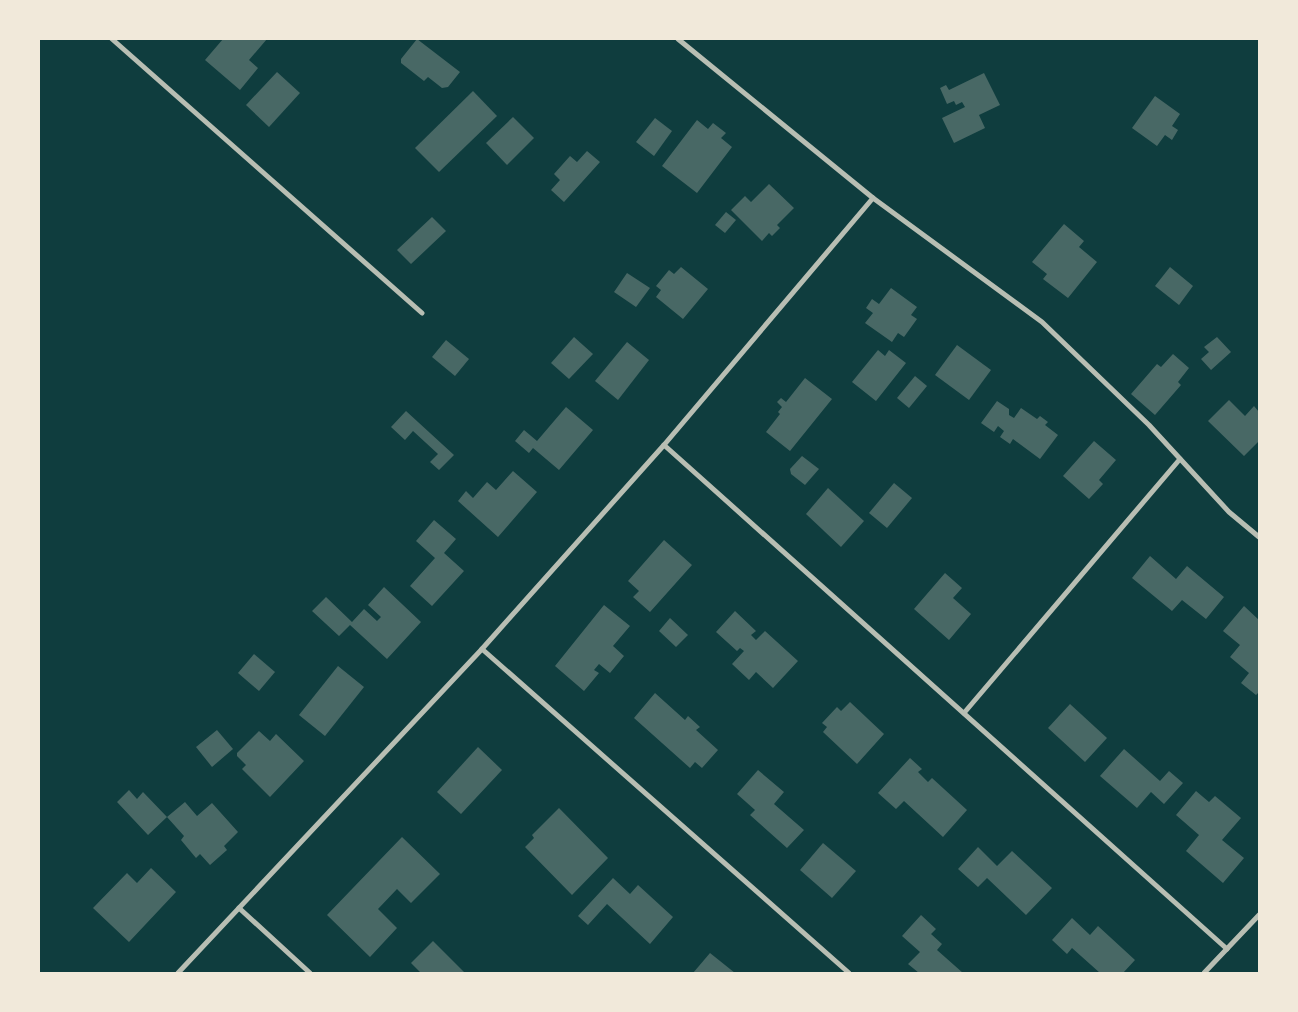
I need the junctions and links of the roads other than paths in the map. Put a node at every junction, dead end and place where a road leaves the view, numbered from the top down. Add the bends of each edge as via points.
1 (112, 39) edge
2 (678, 39) edge
3 (873, 198) junction
4 (422, 313) dead end
5 (664, 445) junction
6 (1180, 459) junction
7 (1259, 537) edge
8 (482, 648) junction
9 (964, 713) junction
10 (239, 908) junction
11 (1259, 915) edge
12 (1227, 949) junction
13 (178, 973) edge
14 (310, 973) edge
15 (849, 973) edge
16 (1204, 973) edge

1 - 4 street
2 - 3 street
3 - 5 street
3 - 6 street via 1042,322
5 - 8 street
5 - 9 street
6 - 7 street via 1229,512
6 - 9 street
8 - 10 street
8 - 15 street
9 - 12 street
10 - 13 street
10 - 14 street
11 - 12 street
12 - 16 street

